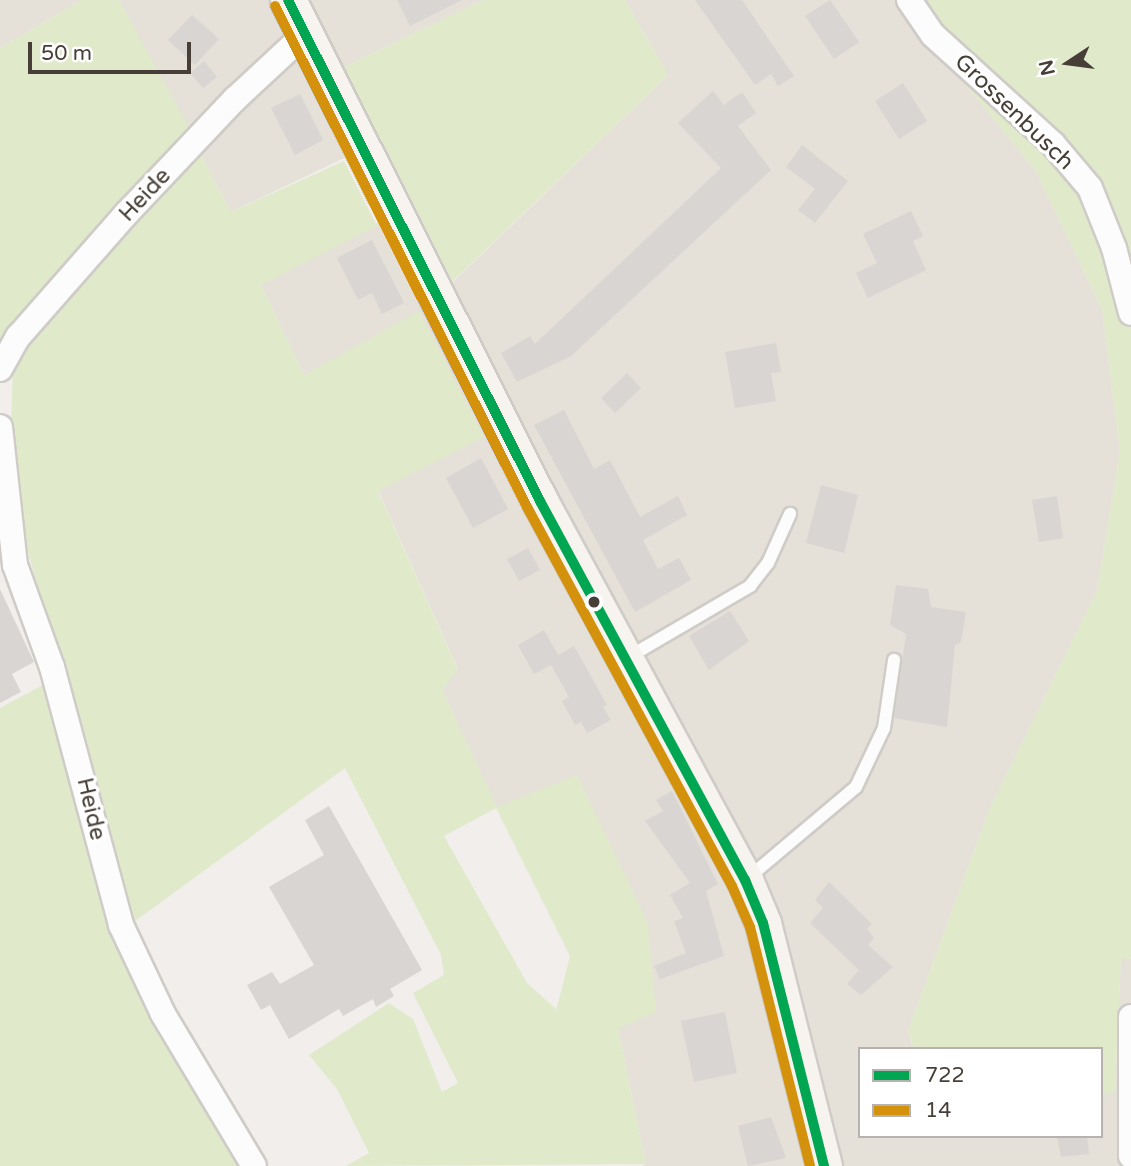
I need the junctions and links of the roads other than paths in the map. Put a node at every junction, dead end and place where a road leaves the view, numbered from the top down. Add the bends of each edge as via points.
1 (288, 0) edge
2 (909, 0) edge
3 (305, 34) junction
4 (1131, 313) edge
5 (0, 366) edge
6 (0, 427) edge
7 (790, 514) dead end
8 (626, 658) junction
9 (894, 660) dead end
10 (745, 880) junction
11 (1131, 1017) edge
12 (1130, 1122) edge
13 (1131, 1156) edge
14 (254, 1166) edge
15 (824, 1166) edge

1 - 3 street
2 - 4 street, Grossenbusch via 933,35 1053,144 1090,188
3 - 5 street, Heide via 235,99 128,212 18,337
3 - 8 street via 471,368
6 - 14 street, Heide via 15,565 60,693 121,925 163,1014
7 - 8 lane via 768,563 750,586
8 - 10 street
9 - 10 lane via 884,729 856,788
10 - 15 street via 763,923
11 - 12 street
12 - 13 street

